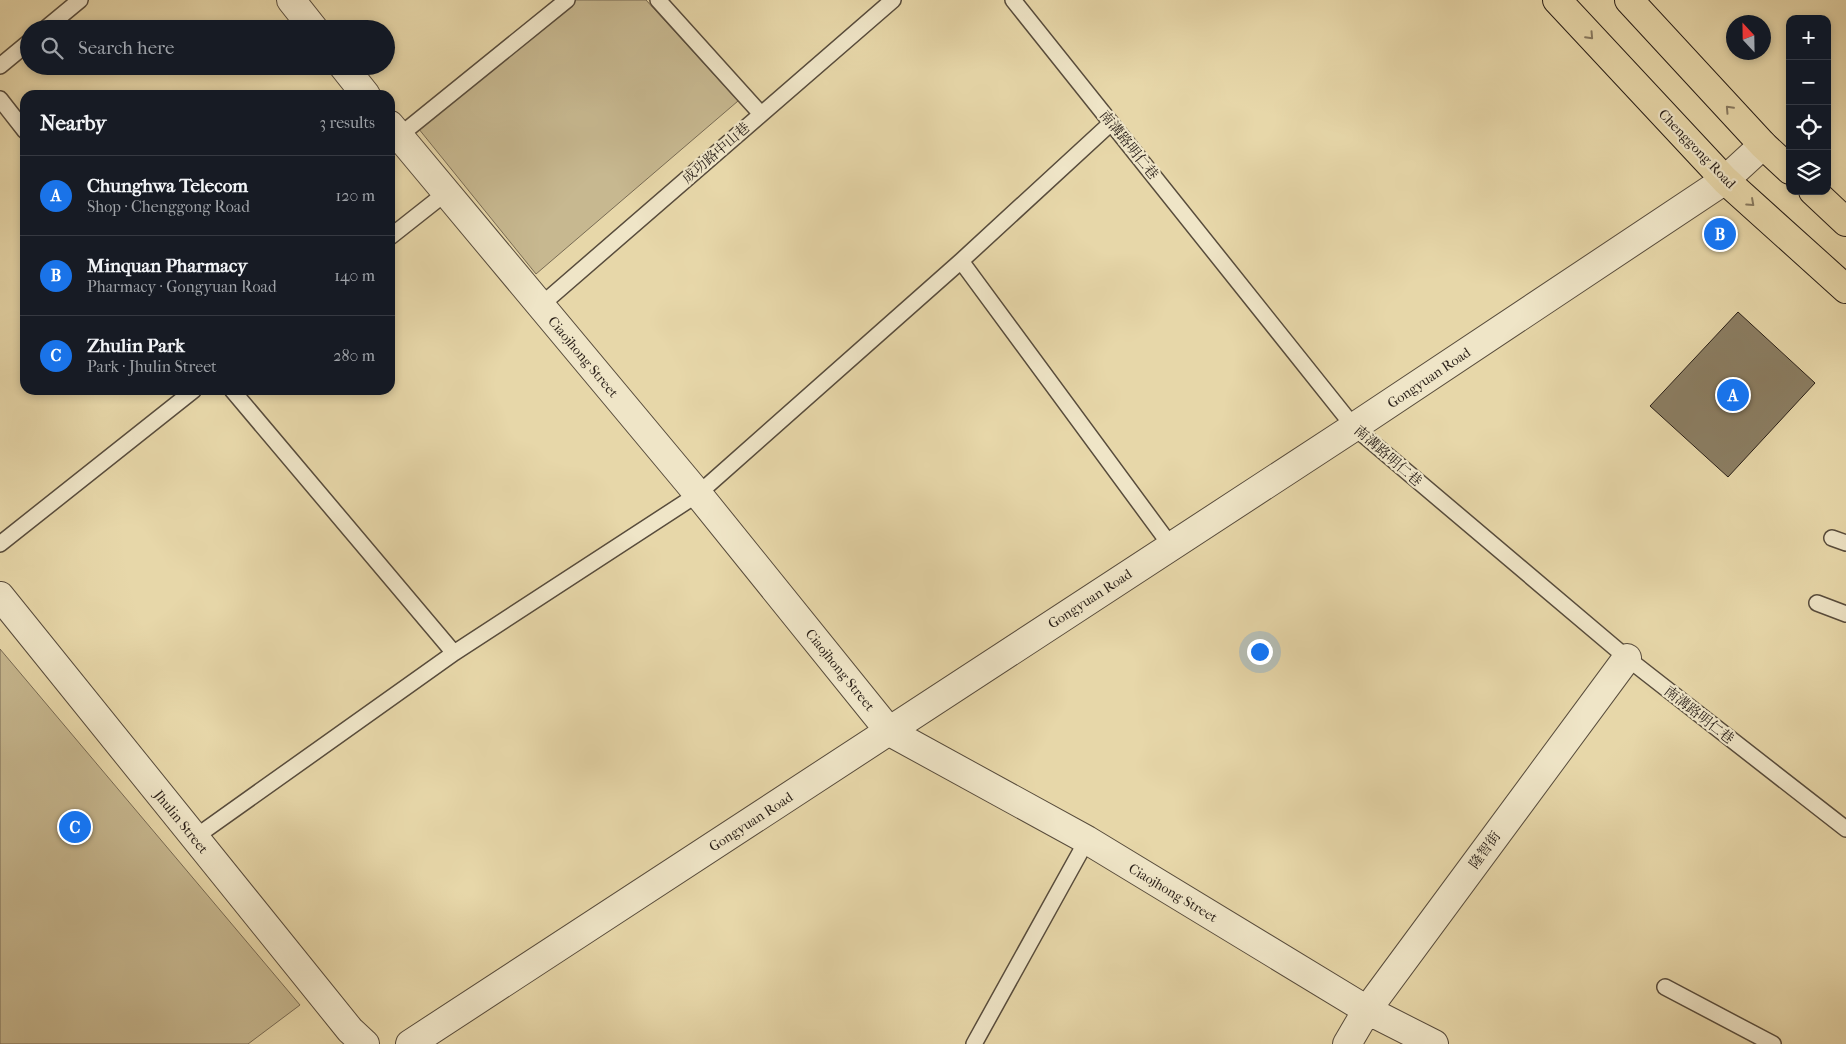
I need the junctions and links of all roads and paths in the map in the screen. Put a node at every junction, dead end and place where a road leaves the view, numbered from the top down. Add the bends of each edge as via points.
1 (80, 0) edge
2 (291, 0) edge
3 (567, 0) edge
4 (658, 0) edge
5 (893, 0) edge
6 (1013, 0) edge
7 (1556, 0) edge
8 (1629, 0) edge
9 (56, 20) edge
10 (307, 20) edge
11 (20, 49) edge
12 (0, 66) edge
13 (350, 75) edge
14 (362, 90) edge
15 (0, 99) edge
16 (761, 114) junction
17 (1112, 123) junction
18 (20, 125) edge
19 (395, 130) edge
20 (395, 132) edge
21 (1763, 145) junction
22 (1786, 166) edge
23 (1725, 180) junction
24 (447, 192) junction
25 (1817, 195) edge
26 (1846, 222) edge
27 (395, 232) edge
28 (961, 262) junction
29 (1846, 289) edge
30 (540, 306) junction
31 (188, 395) edge
32 (236, 395) edge
33 (1354, 428) junction
34 (698, 494) junction
35 (0, 544) edge
36 (1171, 546) junction
37 (0, 596) edge
38 (1817, 603) dead end
39 (1846, 614) edge
40 (454, 653) junction
41 (1627, 658) junction
42 (890, 732) junction
43 (1846, 829) edge
44 (194, 838) junction
45 (1087, 840) junction
46 (1665, 987) dead end
47 (1367, 1010) junction
48 (366, 1044) edge
49 (410, 1044) edge
50 (974, 1044) edge
51 (1348, 1044) edge
52 (1434, 1044) edge
53 (1773, 1044) edge

1 - 9 lane
2 - 10 street
3 - 19 lane
4 - 16 lane
5 - 16 lane, 成功路中山巷
6 - 17 lane, 南溝路明仁巷
7 -> 23 main road, Chenggong Road
21 -> 8 main road
11 - 12 lane
13 - 14 street
15 - 18 lane
16 - 30 lane, 成功路中山巷
17 - 28 lane
17 - 33 lane, 南溝路明仁巷
20 - 24 street, Ciaojhong Street
21 - 22 main road
21 - 23 street, Gongyuan Road
23 -> 29 main road, Chenggong Road
23 - 33 street, Gongyuan Road
24 - 27 lane
24 - 30 street, Ciaojhong Street
25 - 26 main road
28 - 34 lane
28 - 36 lane
30 - 34 street, Ciaojhong Street
31 - 35 lane
32 - 40 lane
33 - 36 street, Gongyuan Road
33 - 41 lane, 南溝路明仁巷
34 - 40 lane
34 - 42 street, Ciaojhong Street
36 - 42 street, Gongyuan Road
37 - 44 street, Jhulin Street
38 - 39 lane
40 - 44 lane
41 - 43 lane, 南溝路明仁巷
41 - 47 street, 隆智街
42 - 45 street, Ciaojhong Street
42 - 49 street, Gongyuan Road
44 - 48 street, Jhulin Street via 350,1030
45 - 47 street, Ciaojhong Street
45 - 50 lane
46 - 53 lane
47 - 51 street, 隆智街
47 - 52 street, Ciaojhong Street

